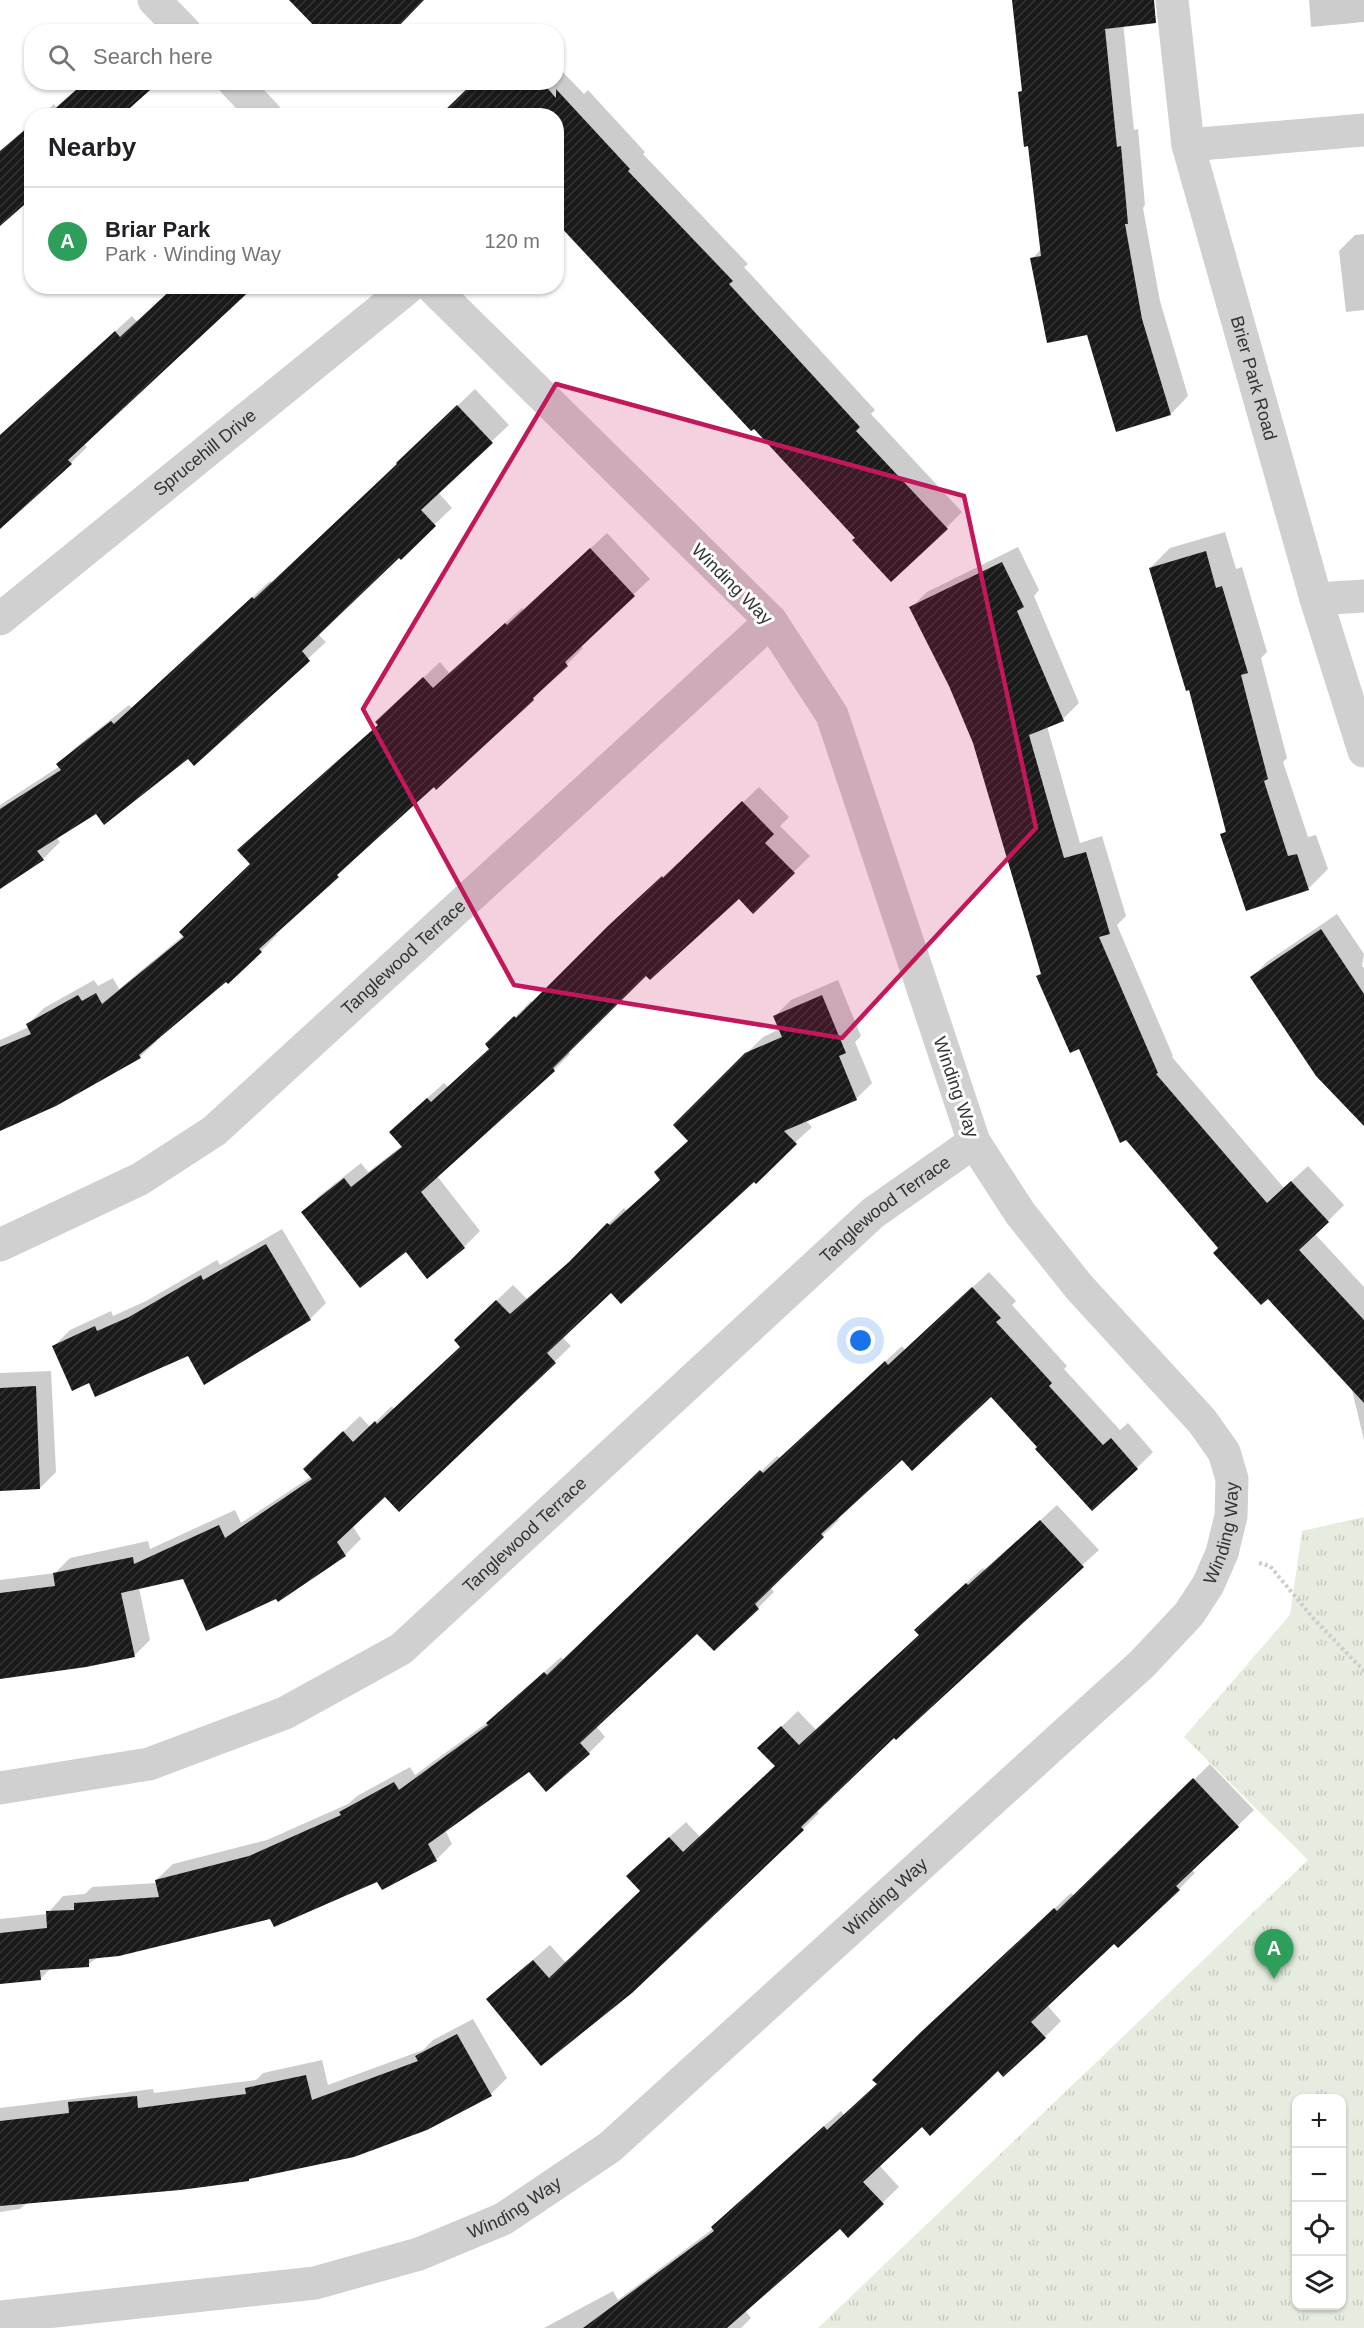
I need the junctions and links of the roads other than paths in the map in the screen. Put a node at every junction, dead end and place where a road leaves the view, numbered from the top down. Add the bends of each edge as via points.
1 (154, 0) edge
2 (1172, 0) edge
3 (177, 24) edge
4 (242, 90) edge
5 (258, 108) edge
6 (1364, 130) edge
7 (1188, 145) junction
8 (400, 294) edge
9 (439, 294) edge
10 (1364, 596) edge
11 (1316, 599) junction
12 (0, 619) edge
13 (771, 621) junction
14 (1364, 751) edge
15 (974, 1142) junction
16 (0, 1245) edge
17 (0, 1788) edge
18 (0, 2317) edge

1 - 3 street
2 - 7 street, Brier Park Road
4 - 5 street
6 - 7 street
7 - 11 street, Brier Park Road
8 - 12 street, Sprucehill Drive
9 - 13 street, Winding Way
10 - 11 street
11 - 14 street, Brier Park Road
13 - 15 street, Winding Way via 832,715
13 - 16 street, Tanglewood Terrace via 214,1131 140,1179
15 - 17 street, Tanglewood Terrace via 873,1213 401,1649 285,1713 149,1764
15 - 18 street, Winding Way via 1020,1213 1079,1287 1202,1421 1224,1452 1232,1479 1231,1516 1222,1553 1190,1614 1142,1664 610,2147 503,2219 419,2254 315,2283

